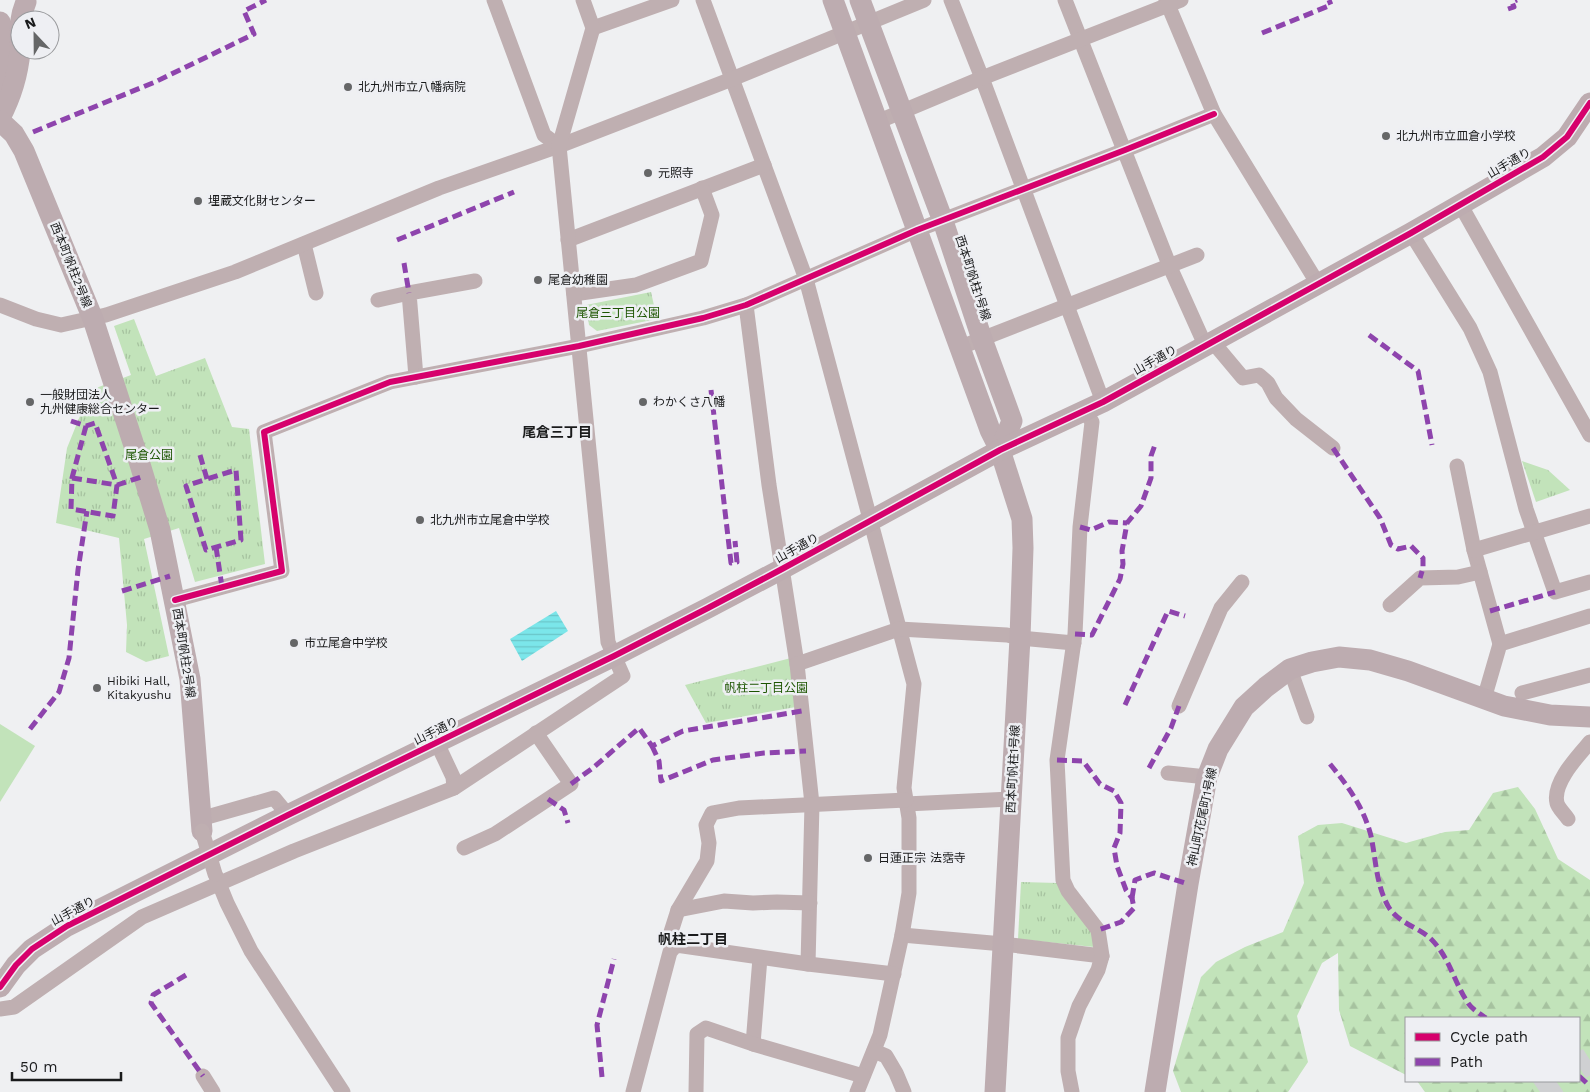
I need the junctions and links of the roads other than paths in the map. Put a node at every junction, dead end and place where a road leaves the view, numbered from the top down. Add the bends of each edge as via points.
1 (494, 0) edge
2 (583, 0) edge
3 (672, 0) edge
4 (703, 0) edge
5 (833, 0) edge
6 (860, 0) edge
7 (924, 0) edge
8 (951, 0) edge
9 (1065, 0) edge
10 (28, 1) edge
11 (1172, 2) edge
12 (0, 11) edge
13 (0, 22) edge
14 (868, 22) junction
15 (593, 28) junction
16 (845, 33) junction
17 (1081, 39) junction
18 (982, 78) junction
19 (732, 79) junction
20 (1590, 103) edge
21 (0, 109) edge
22 (900, 112) junction
23 (1214, 114) junction
24 (0, 119) edge
25 (877, 122) junction
26 (559, 146) junction
27 (1125, 150) junction
28 (764, 164) junction
29 (702, 188) junction
30 (1023, 190) junction
31 (1460, 204) junction
32 (943, 221) junction
33 (917, 230) junction
34 (1411, 233) junction
35 (568, 240) junction
36 (304, 244) junction
37 (1197, 256) dead end
38 (1170, 267) junction
39 (806, 279) junction
40 (475, 281) dead end
41 (1318, 284) junction
42 (316, 293) dead end
43 (409, 293) junction
44 (574, 294) junction
45 (378, 300) dead end
46 (746, 304) junction
47 (0, 305) edge
48 (1067, 307) junction
49 (93, 319) junction
50 (982, 339) junction
51 (1208, 343) junction
52 (579, 346) junction
53 (961, 347) junction
54 (416, 377) junction
55 (1094, 406) junction
56 (1590, 435) edge
57 (1333, 448) dead end
58 (1000, 450) junction
59 (1457, 466) dead end
60 (1590, 516) edge
61 (871, 520) junction
62 (1534, 533) junction
63 (1474, 550) junction
64 (782, 569) junction
65 (1480, 572) junction
66 (1242, 582) dead end
67 (1590, 582) edge
68 (175, 600) junction
69 (1390, 605) dead end
70 (1590, 616) edge
71 (899, 629) junction
72 (1020, 638) junction
73 (1074, 643) junction
74 (1500, 644) junction
75 (614, 656) junction
76 (797, 664) junction
77 (1290, 669) junction
78 (1590, 675) edge
79 (1522, 693) dead end
80 (1484, 699) junction
81 (1179, 706) dead end
82 (1306, 717) dead end
83 (1590, 717) edge
84 (536, 733) junction
85 (1590, 742) edge
86 (437, 743) junction
87 (1168, 773) dead end
88 (1207, 777) junction
89 (454, 788) junction
90 (1011, 799) junction
91 (906, 802) junction
92 (812, 804) junction
93 (288, 815) junction
94 (1568, 819) dead end
95 (201, 825) junction
96 (464, 848) dead end
97 (217, 880) junction
98 (810, 903) junction
99 (678, 910) junction
100 (902, 935) junction
101 (1004, 944) junction
102 (676, 945) junction
103 (1102, 956) junction
104 (760, 958) junction
105 (808, 964) junction
106 (894, 974) junction
107 (0, 987) edge
108 (0, 1010) edge
109 (753, 1044) junction
110 (874, 1051) junction
111 (203, 1076) dead end
112 (863, 1076) junction
113 (214, 1092) edge
114 (343, 1092) edge
115 (633, 1092) edge
116 (696, 1092) edge
117 (857, 1092) edge
118 (904, 1092) edge
119 (995, 1092) edge
120 (1072, 1092) edge
121 (1155, 1092) edge

1 - 26 street via 544,135
2 - 15 street
3 - 15 street
4 - 19 street
5 - 16 street, 西本町帆柱1号線
6 - 14 street, 西本町帆柱1号線
7 - 14 street
8 - 18 street
9 - 17 street
10 - 12 street via 9,11
10 - 24 street via 19,25 16,79
11 - 17 street
11 - 23 street
13 - 21 street via 4,55
14 - 16 street
14 - 22 street, 西本町帆柱1号線
15 - 26 street
16 - 19 street
16 - 25 street, 西本町帆柱1号線
17 - 18 street
17 - 27 street
18 - 22 street
18 - 30 street
19 - 26 street
19 - 28 street
20 - 31 street, 山手通り via 1567,137 1543,156
22 - 25 street
22 - 32 street, 西本町帆柱1号線
23 - 27 street
23 - 41 street
24 - 49 street, 西本町帆柱2号線 via 24,151
25 - 33 street, 西本町帆柱1号線
26 - 35 street
26 - 36 street via 439,188
27 - 30 street
27 - 38 street
28 - 29 street
28 - 39 street
29 - 35 street
29 - 44 street via 712,215 701,261 636,285
30 - 32 street
30 - 48 street
31 - 34 street, 山手通り
31 - 56 street
32 - 33 street
32 - 50 street, 西本町帆柱1号線
33 - 39 street
33 - 53 street, 西本町帆柱1号線
34 - 41 street, 山手通り
34 - 62 street via 1470,328 1490,372
35 - 44 street
36 - 42 street
36 - 49 street via 235,272
37 - 38 street
38 - 48 street
38 - 51 street
39 - 46 street
39 - 61 street
40 - 43 street
41 - 51 street, 山手通り
43 - 45 street
43 - 54 street
44 - 52 street
46 - 52 street via 703,318
46 - 64 street
47 - 49 street via 61,325
48 - 50 street
48 - 55 street
49 - 68 street, 西本町帆柱2号線 via 160,530
50 - 53 street
50 - 58 street, 西本町帆柱1号線 via 1012,420
51 - 55 street, 山手通り
51 - 57 street via 1243,378 1259,375 1296,419
52 - 54 street
52 - 75 street via 608,642
53 - 58 street, 西本町帆柱1号線
54 - 68 street via 390,382 264,432 282,571
55 - 58 street, 山手通り
55 - 73 street via 1080,527
58 - 61 street, 山手通り
58 - 72 street, 西本町帆柱1号線 via 1022,519
59 - 63 street
60 - 62 street
61 - 64 street, 山手通り
61 - 71 street
62 - 63 street
62 - 67 street via 1555,592
63 - 65 street
64 - 75 street, 山手通り
64 - 76 street
65 - 69 street via 1458,577 1420,578
65 - 74 street
66 - 81 street via 1221,608
68 - 95 street, 西本町帆柱2号線 via 190,679
70 - 74 street
71 - 72 street
71 - 76 street
71 - 91 street via 914,684 904,788
72 - 73 street
72 - 90 street, 西本町帆柱1号線
73 - 103 street via 1057,760 1063,880 1098,930
74 - 80 street
75 - 84 street via 623,676
75 - 86 street, 山手通り
76 - 92 street
77 - 80 street, 神山町花尾町1号線 via 1339,657 1370,660
77 - 82 street
77 - 88 street, 神山町花尾町1号線 via 1244,707 1218,749
78 - 79 street
80 - 83 street, 神山町花尾町1号線 via 1550,715
84 - 89 street
84 - 96 street via 571,784 495,834
85 - 94 street via 1570,766 1558,788 1557,803
86 - 89 street via 453,777
86 - 93 street, 山手通り
87 - 88 street
88 - 121 street, 神山町花尾町1号線
89 - 97 street
90 - 91 street
90 - 101 street, 西本町帆柱1号線
91 - 92 street
91 - 100 street via 909,893
92 - 98 street
92 - 99 street via 738,808 712,814 706,824 707,861
93 - 95 street via 274,798
93 - 107 street, 山手通り via 54,933 21,960
95 - 97 street, 西本町帆柱2号線, bridge
97 - 108 street via 142,917 14,1007
97 - 114 street, 西本町帆柱2号線 via 251,951
98 - 99 street via 724,901
98 - 105 street
99 - 102 street via 671,932
100 - 101 street
100 - 106 street
101 - 103 street
101 - 119 street, 西本町帆柱1号線
102 - 104 street
102 - 115 street via 670,952
103 - 120 street via 1078,1006 1068,1038
104 - 105 street
104 - 109 street
105 - 106 street
106 - 110 street
109 - 112 street
109 - 116 street via 706,1028 697,1034
110 - 112 street
110 - 118 street via 886,1056
111 - 113 street
112 - 117 street

